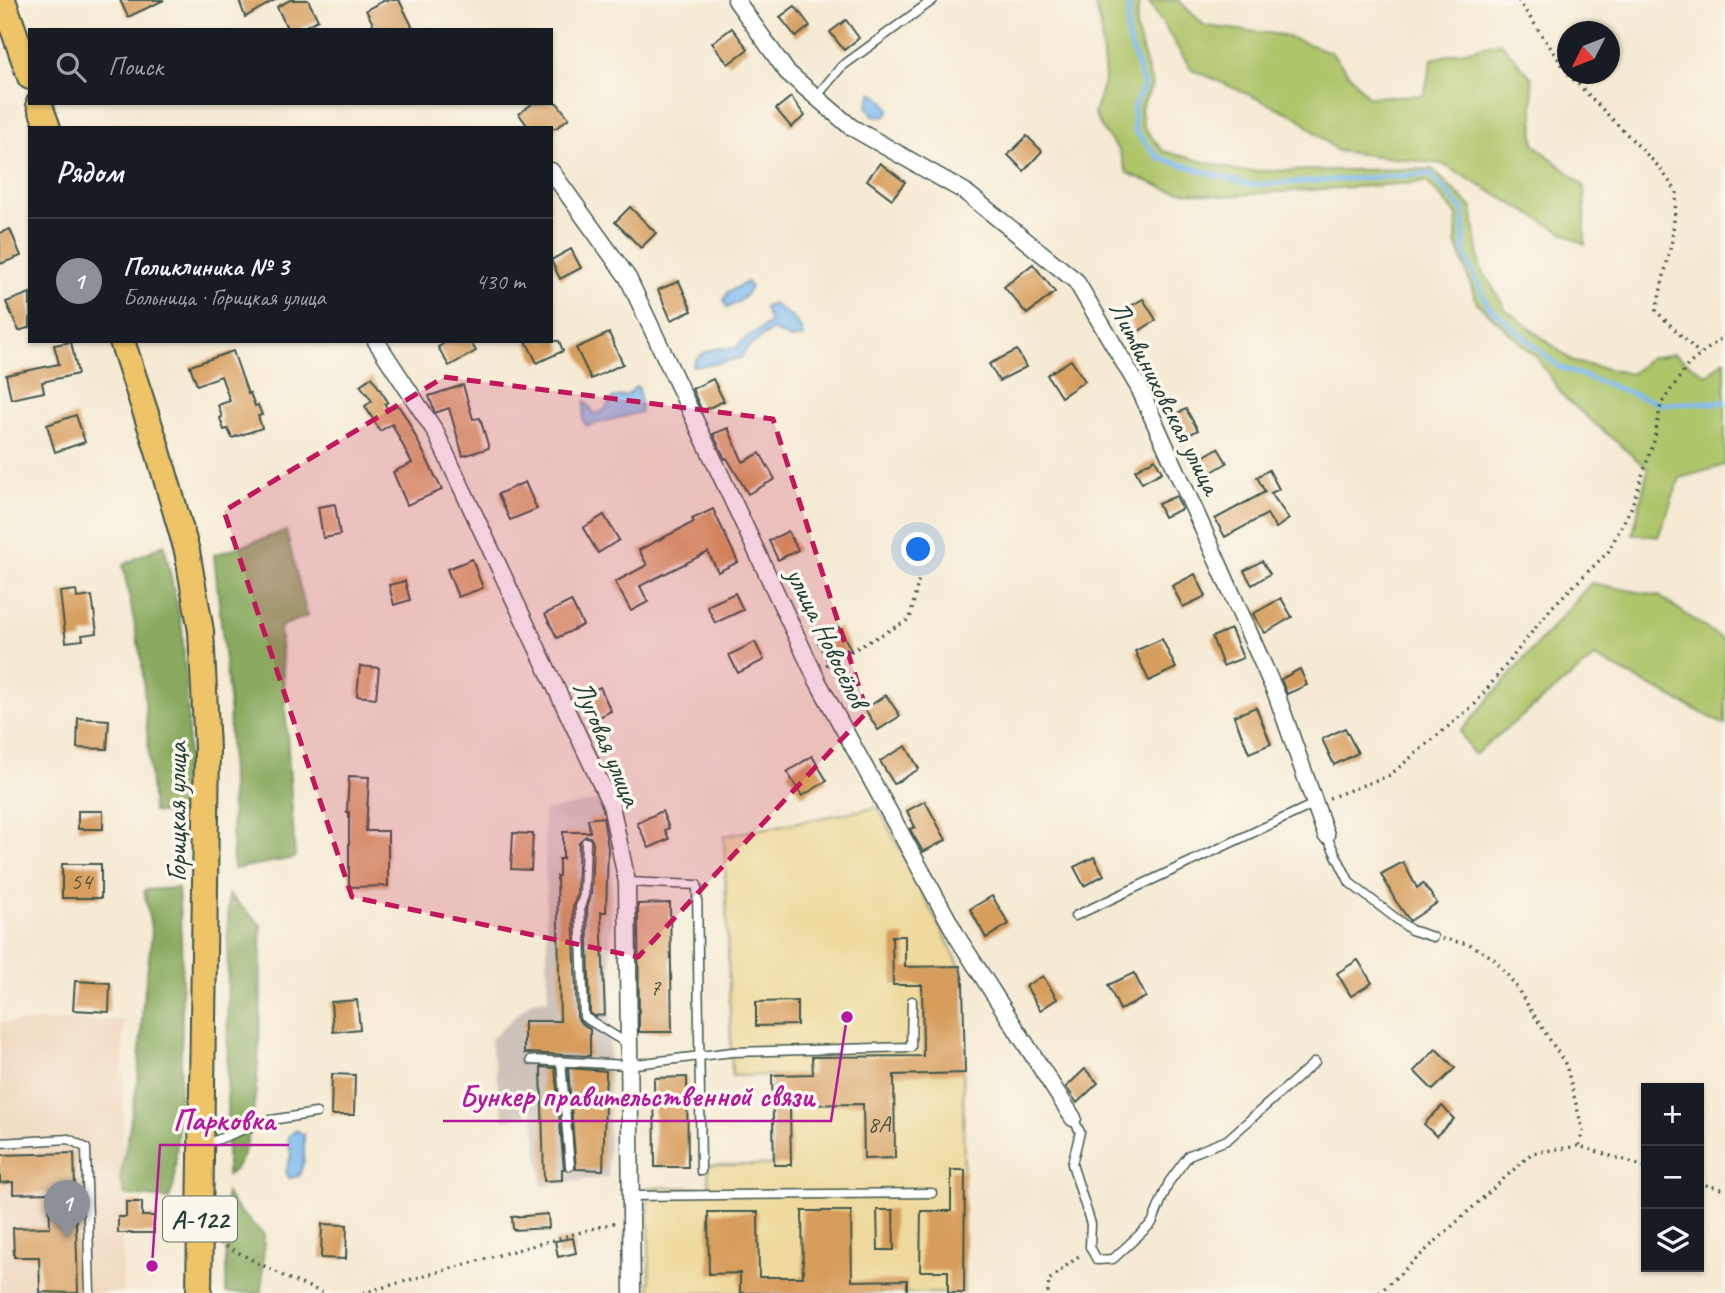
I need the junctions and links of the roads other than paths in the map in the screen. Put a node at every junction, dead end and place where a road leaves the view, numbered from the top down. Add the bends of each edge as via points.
1 (3, 0) edge
2 (736, 0) edge
3 (933, 0) edge
4 (28, 71) edge
5 (816, 97) junction
6 (40, 105) edge
7 (47, 126) edge
8 (553, 174) edge
9 (123, 343) edge
10 (377, 343) edge
11 (1314, 804) junction
12 (1326, 835) joint
13 (586, 842) dead end
14 (627, 882) junction
15 (1075, 916) dead end
16 (1433, 937) road end
17 (912, 1001) dead end
18 (628, 1044) junction
19 (699, 1056) junction
20 (530, 1060) dead end
21 (561, 1061) junction
22 (1315, 1062) dead end
23 (628, 1065) junction
24 (316, 1113) dead end
25 (1073, 1118) joint
26 (0, 1143) edge
27 (201, 1146) junction
28 (569, 1166) dead end
29 (701, 1171) dead end
30 (932, 1194) dead end
31 (630, 1196) junction
32 (90, 1293) edge
33 (199, 1293) edge
34 (632, 1293) edge

1 - 4 main road
2 - 5 street, Литвиниховская улица via 787,72
3 - 5 lane via 841,67
5 - 11 street, Литвиниховская улица via 851,127 964,191 1076,281 1139,388 1194,507 1277,696
6 - 7 main road
8 - 25 street, улица Новосёлов via 628,278 814,672 958,938
9 - 27 main road, Горицкая улица via 187,551 201,631 207,750
10 - 14 street, Луговая улица via 435,431 611,805
11 - 12 street, Литвиниховская улица
11 - 15 lane
12 - 16 lane via 1350,883 1411,930
13 - 18 lane via 580,907 584,1017
14 - 18 street, Луговая улица
14 - 19 lane via 697,884
17 - 19 lane via 911,1047
18 - 23 street, Луговая улица
19 - 23 lane
19 - 29 lane
20 - 21 lane
21 - 23 lane
21 - 28 lane
22 - 25 lane via 1227,1140 1189,1155 1169,1182 1152,1223 1113,1259 1097,1261 1090,1247 1091,1224 1072,1164 1080,1132
23 - 31 street, Луговая улица
24 - 27 lane via 265,1121
26 - 32 lane via 69,1139 86,1148
27 - 33 main road, Горицкая улица / А-122
30 - 31 lane
31 - 34 street, Луговая улица

